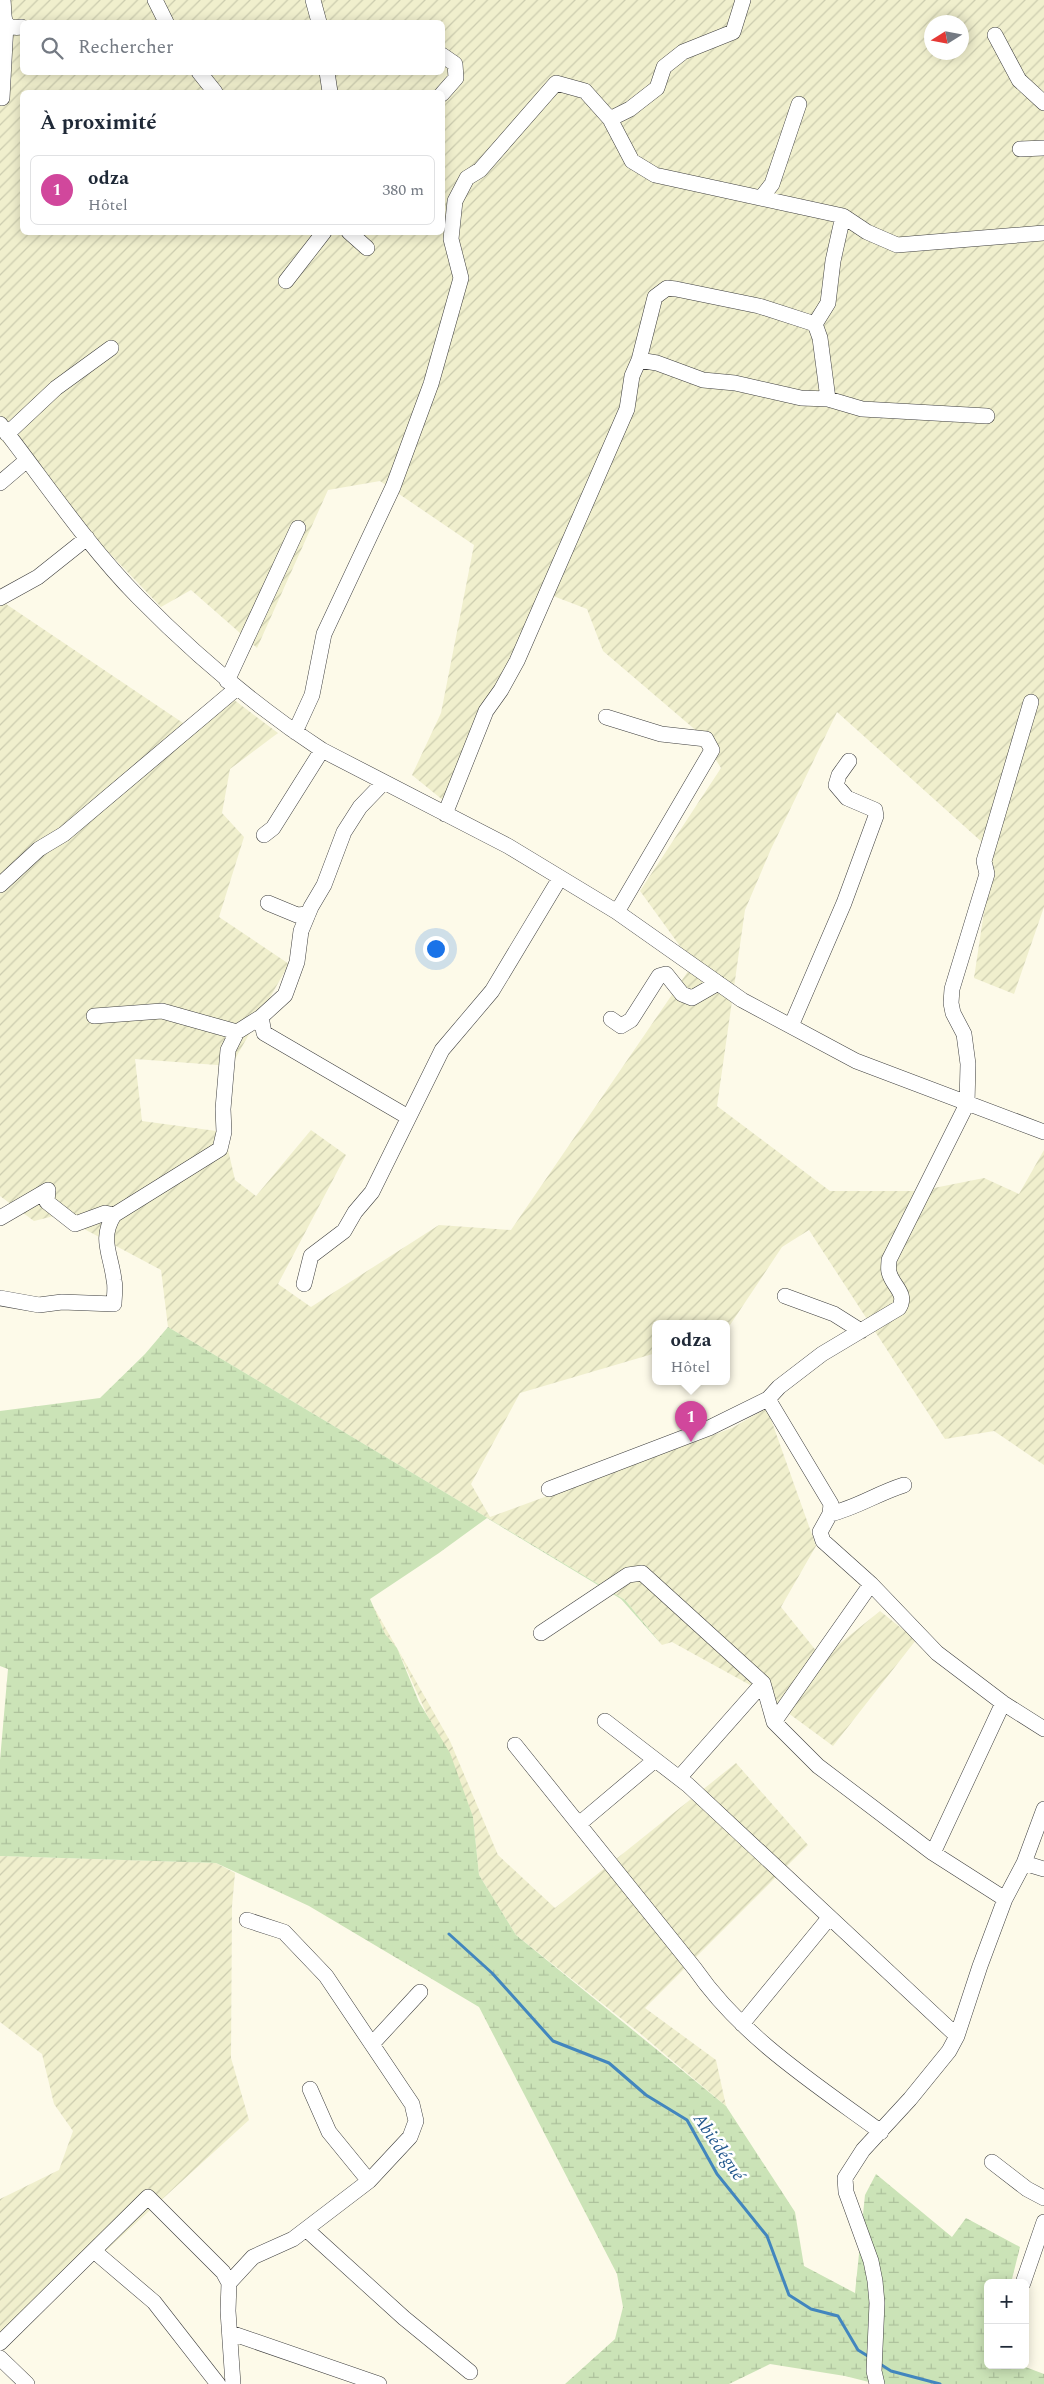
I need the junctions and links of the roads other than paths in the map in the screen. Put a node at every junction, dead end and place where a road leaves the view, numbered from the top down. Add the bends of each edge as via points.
1 (3, 0) edge
2 (155, 0) edge
3 (313, 0) edge
4 (743, 0) edge
5 (165, 20) edge
6 (318, 20) edge
7 (6, 24) junction
8 (20, 27) edge
9 (995, 35) dead end
10 (445, 57) edge
11 (201, 75) edge
12 (327, 75) edge
13 (213, 90) edge
14 (330, 90) edge
15 (445, 91) edge
16 (2, 98) dead end
17 (1044, 103) edge
18 (799, 104) dead end
19 (610, 119) junction
20 (1044, 148) edge
21 (1020, 149) dead end
22 (761, 198) junction
23 (843, 216) junction
24 (1044, 233) edge
25 (322, 235) edge
26 (352, 235) edge
27 (367, 248) dead end
28 (286, 281) dead end
29 (815, 324) junction
30 (111, 348) dead end
31 (639, 360) junction
32 (828, 400) junction
33 (987, 416) dead end
34 (4, 429) edge
35 (27, 460) junction
36 (0, 483) edge
37 (298, 528) dead end
38 (87, 538) junction
39 (0, 598) edge
40 (232, 684) junction
41 (1030, 702) dead end
42 (606, 717) dead end
43 (295, 732) junction
44 (322, 750) junction
45 (849, 761) dead end
46 (384, 782) junction
47 (445, 814) junction
48 (264, 835) dead end
49 (560, 878) junction
50 (0, 885) edge
51 (268, 903) dead end
52 (617, 912) junction
53 (308, 914) junction
54 (718, 983) junction
55 (94, 1016) dead end
56 (261, 1017) junction
57 (611, 1019) dead end
58 (791, 1026) junction
59 (238, 1032) junction
60 (967, 1104) junction
61 (408, 1117) junction
62 (1044, 1132) edge
63 (114, 1215) junction
64 (0, 1218) edge
65 (304, 1284) dead end
66 (785, 1296) dead end
67 (0, 1298) edge
68 (861, 1331) junction
69 (768, 1399) junction
70 (904, 1485) dead end
71 (549, 1489) dead end
72 (830, 1514) junction
73 (871, 1584) junction
74 (540, 1633) dead end
75 (763, 1683) junction
76 (1003, 1703) junction
77 (605, 1721) dead end
78 (774, 1722) junction
79 (1044, 1729) edge
80 (515, 1745) dead end
81 (655, 1760) junction
82 (679, 1778) junction
83 (1044, 1809) edge
84 (579, 1824) junction
85 (933, 1853) junction
86 (1024, 1863) junction
87 (1044, 1869) edge
88 (1005, 1899) junction
89 (829, 1918) junction
90 (247, 1920) dead end
91 (420, 1992) dead end
92 (742, 2024) junction
93 (957, 2036) junction
94 (372, 2044) junction
95 (310, 2090) dead end
96 (880, 2132) junction
97 (992, 2162) dead end
98 (369, 2181) junction
99 (1044, 2198) edge
100 (1044, 2222) edge
101 (306, 2230) junction
102 (94, 2251) junction
103 (1024, 2279) edge
104 (229, 2283) junction
105 (230, 2333) junction
106 (0, 2344) edge
107 (0, 2358) edge
108 (470, 2372) dead end
109 (27, 2384) edge
110 (218, 2384) edge
111 (233, 2384) edge
112 (379, 2384) edge
113 (877, 2384) edge

1 - 7 street via 2,15
2 - 5 street
3 - 6 street
4 - 19 street via 733,32 683,52 664,67 656,88
7 - 8 street
7 - 16 street
9 - 17 street via 1019,80
10 - 15 street via 455,64 456,78
11 - 13 street
12 - 14 street
18 - 22 street via 772,184
19 - 22 street via 632,161 655,175
19 - 43 street via 585,90 556,83 480,170 467,178 455,201 452,239 461,278 432,384 393,487 324,634 312,696
20 - 21 street
22 - 23 street
23 - 24 street via 867,232 897,245
23 - 29 street via 828,303
25 - 28 street
26 - 27 street
29 - 31 street via 759,306 666,288 655,297
29 - 32 street via 820,338
30 - 34 street
31 - 32 street via 657,363 703,380
31 - 47 street via 632,376 627,409 518,661 486,711
32 - 33 street via 862,409
34 - 35 street
35 - 36 street
35 - 38 street
37 - 40 street
38 - 39 street via 38,577
38 - 40 street via 137,596
40 - 43 street
40 - 50 street via 64,834 39,849
41 - 60 street via 984,861 987,874 952,989 953,1013 964,1034 968,1064
42 - 52 street via 661,734 706,740 712,750
43 - 44 street
44 - 46 street
44 - 48 street via 273,828
45 - 58 street via 836,785 847,798 875,810 876,816 844,903
46 - 47 street
46 - 53 street via 360,807 344,832 324,885
47 - 49 street via 508,846
49 - 52 street
49 - 61 street via 492,991 442,1050
51 - 53 street via 297,915
52 - 54 street
53 - 56 street via 301,931 297,962 285,995
54 - 57 street via 692,998 682,994 666,974 659,976 631,1020 621,1026
54 - 58 street
55 - 59 street via 162,1011
56 - 59 street
56 - 61 street via 264,1032
58 - 60 street via 856,1061
59 - 63 street via 228,1050 224,1132 220,1149
60 - 62 street
60 - 68 street via 888,1260 889,1272 903,1296 902,1303
61 - 65 street via 372,1192 344,1231 311,1256
63 - 64 street via 105,1214 75,1224 47,1202 48,1190
63 - 67 street via 106,1227 115,1281 114,1304 62,1302 39,1305
66 - 68 street via 834,1314
68 - 69 street via 822,1354
69 - 71 street via 708,1428
69 - 72 street via 828,1496
70 - 72 street
72 - 73 street via 820,1532 823,1541
73 - 76 street via 937,1652
73 - 78 street
74 - 75 street via 628,1575 642,1573
75 - 78 street
75 - 82 street
76 - 79 street
76 - 85 street
77 - 81 street
78 - 85 street via 818,1766
80 - 84 street
81 - 82 street
81 - 84 street
82 - 89 street
83 - 86 street
84 - 92 street via 714,1996
85 - 88 street
86 - 87 street
86 - 88 street
88 - 93 street
89 - 92 street
89 - 93 street
90 - 94 street via 284,1932 326,1976
91 - 94 street
92 - 96 street via 778,2056
93 - 96 street via 949,2051
94 - 98 street via 412,2104 416,2121 410,2137
95 - 98 street via 330,2132
96 - 113 street via 863,2150 845,2178 846,2192 875,2280 874,2364
97 - 99 street
98 - 101 street
100 - 103 street
101 - 104 street via 278,2247 252,2257
101 - 108 street
102 - 104 street via 148,2197 223,2272
102 - 106 street
102 - 110 street via 154,2302
104 - 105 street
105 - 111 street
105 - 112 street
107 - 109 street

